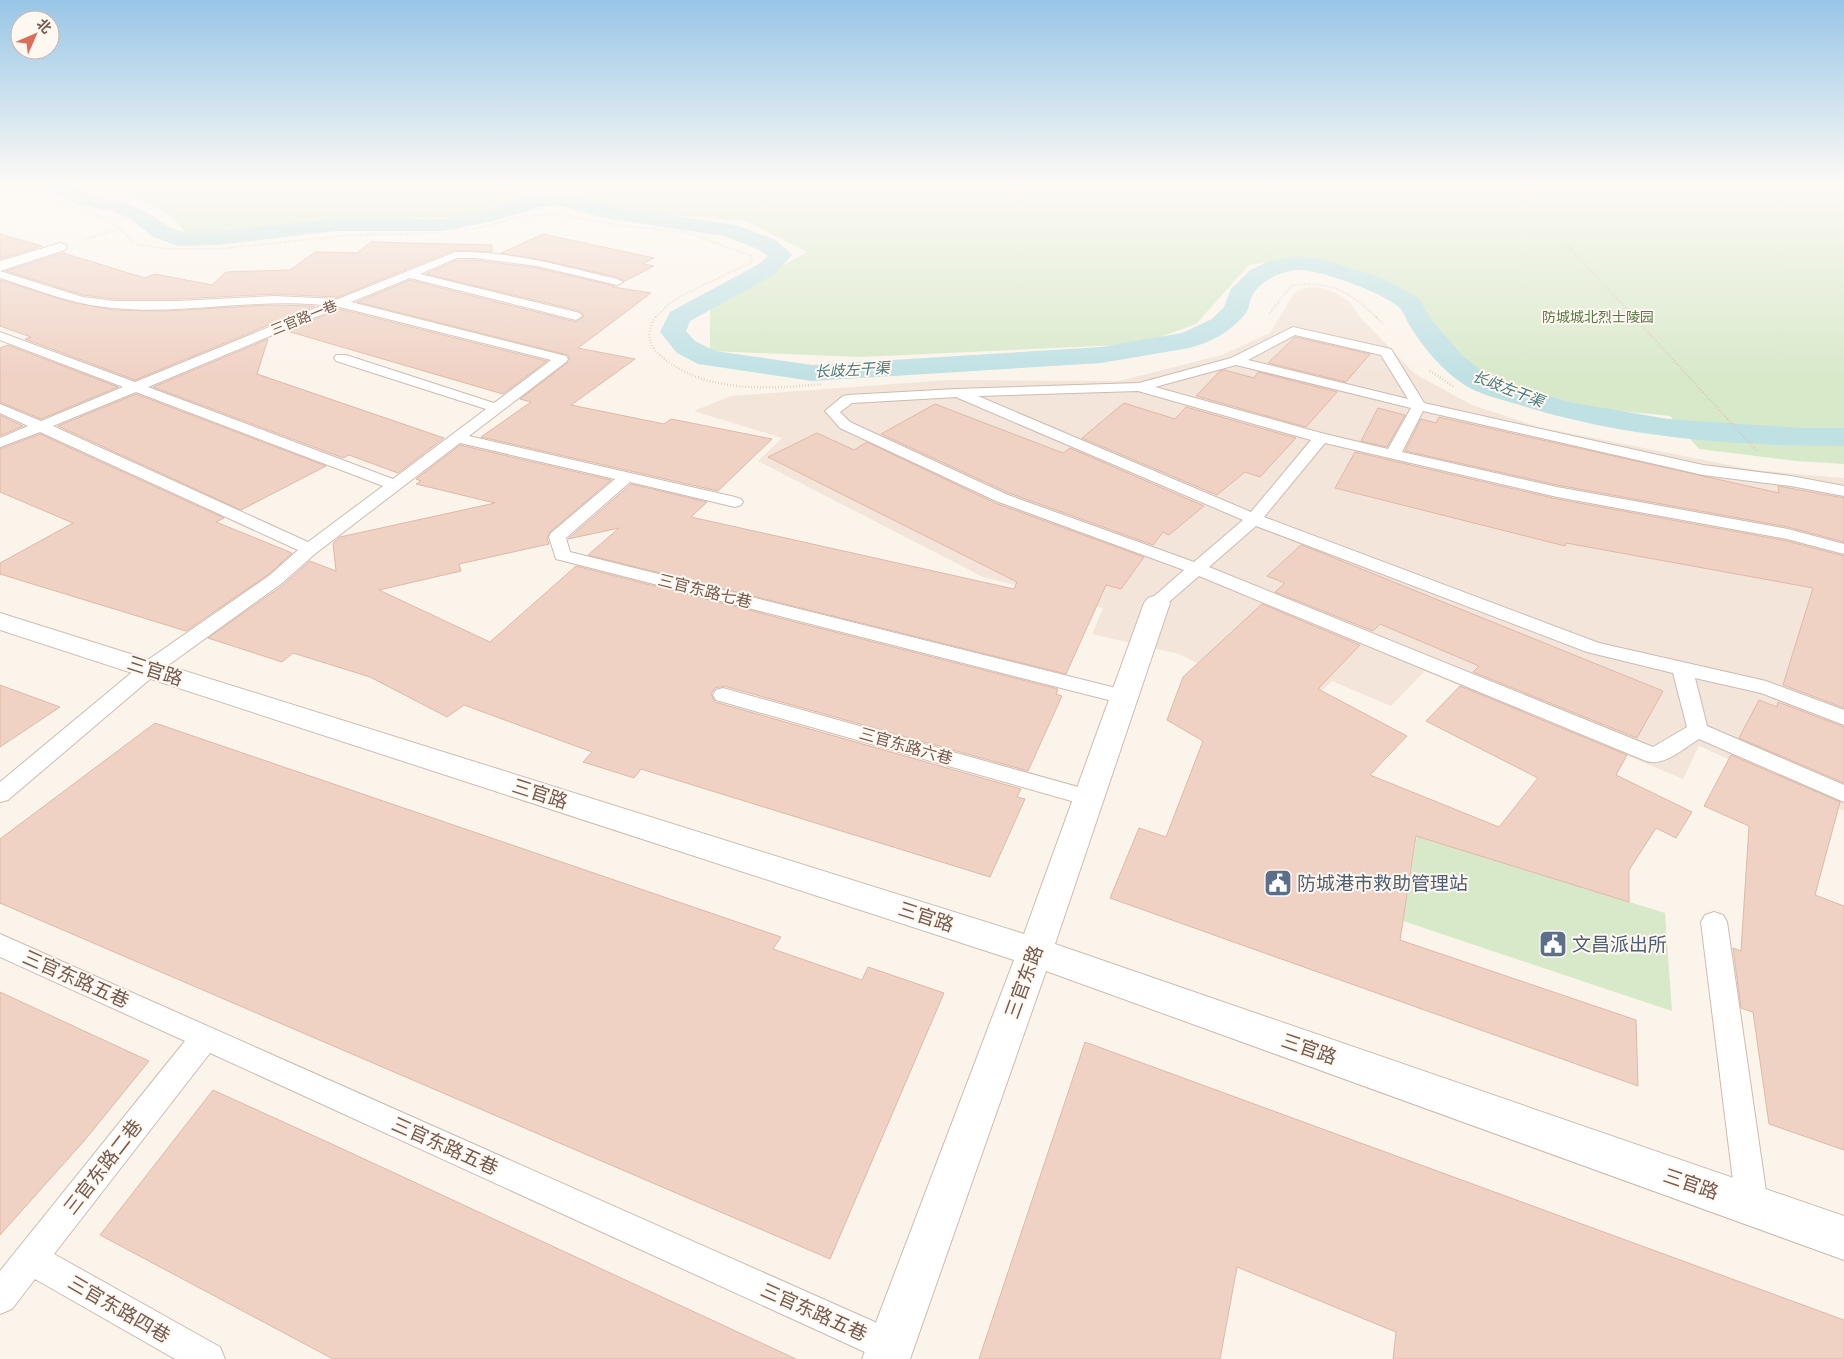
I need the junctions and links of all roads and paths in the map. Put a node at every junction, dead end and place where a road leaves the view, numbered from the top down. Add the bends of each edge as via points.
1 (53, 249) edge
2 (182, 249) edge
3 (198, 249) edge
4 (737, 249) edge
5 (1571, 249) edge
6 (2, 266) edge
7 (408, 274) junction
8 (617, 282) dead end
9 (339, 303) junction
10 (576, 316) dead end
11 (1267, 317) dead end
12 (1383, 324) dead end
13 (0, 336) edge
14 (341, 358) dead end
15 (1236, 361) junction
16 (1424, 366) dead end
17 (823, 384) dead end
18 (136, 387) junction
19 (1139, 387) junction
20 (1460, 390) dead end
21 (956, 393) junction
22 (1419, 406) junction
23 (0, 408) edge
24 (497, 408) junction
25 (42, 426) junction
26 (458, 438) junction
27 (1321, 438) junction
28 (1748, 442) dead end
29 (0, 443) edge
30 (1393, 455) junction
31 (627, 477) junction
32 (395, 485) junction
33 (1844, 491) edge
34 (735, 502) dead end
35 (1254, 519) junction
36 (310, 549) junction
37 (1844, 549) edge
38 (1197, 568) junction
39 (1157, 603) joint
40 (0, 621) edge
41 (1682, 668) junction
42 (149, 669) junction
43 (723, 695) dead end
44 (1124, 697) junction
45 (1844, 718) edge
46 (1698, 730) junction
47 (0, 794) edge
48 (1844, 794) edge
49 (1089, 798) junction
50 (1714, 922) dead end
51 (0, 945) edge
52 (1035, 952) junction
53 (205, 1038) junction
54 (1752, 1205) junction
55 (1844, 1238) edge
56 (30, 1258) junction
57 (0, 1297) edge
58 (888, 1353) edge
59 (208, 1359) edge

1 - 6 street
2 - 3 path
4 - 17 path via 751,256 752,262 672,302 651,324 648,338 651,346 661,359 675,368 714,381 772,387
5 - 28 path
6 - 9 lane via 81,300 111,306 267,298 307,298
7 - 8 lane, 三官路一巷 via 455,255 472,254 530,262
7 - 9 lane, 三官路一巷
7 - 10 lane
9 - 18 lane, 三官路一巷
9 - 24 lane via 562,359
11 - 12 path via 1291,286 1309,283 1323,284 1348,293 1362,302
13 - 18 lane
14 - 24 lane
15 - 19 lane
15 - 22 lane
15 - 22 lane via 1293,331 1386,352
16 - 20 path
18 - 25 lane, 三官路一巷
18 - 32 lane
19 - 21 lane
19 - 27 lane
21 - 35 lane
21 - 38 lane via 848,400 832,411 845,425 1002,498
22 - 30 lane
22 - 33 lane via 1703,470
23 - 25 lane
24 - 26 lane
25 - 29 lane, 三官路一巷
25 - 36 lane
26 - 31 lane
26 - 32 lane
27 - 30 lane
27 - 35 lane
30 - 37 lane via 1557,492 1788,534
31 - 34 lane
31 - 44 lane, 三官东路七巷 via 557,538 562,555
32 - 36 lane
35 - 38 lane
35 - 41 lane via 1594,648
36 - 42 lane via 276,579
38 - 39 lane
38 - 46 lane via 1654,756
39 - 44 street, 三官东路
40 - 42 street, 三官路
41 - 45 lane via 1766,688
41 - 46 lane
42 - 47 lane
42 - 52 street, 三官路
43 - 49 lane, 三官东路六巷
44 - 49 street, 三官东路
46 - 48 lane
49 - 52 street, 三官东路
50 - 54 lane
51 - 53 lane, 三官东路五巷
52 - 54 street, 三官路
52 - 58 street, 三官东路
53 - 56 lane, 三官东路二巷
53 - 58 lane, 三官东路五巷
54 - 55 street, 三官路
56 - 57 lane, 三官东路二巷
56 - 59 lane, 三官东路四巷

